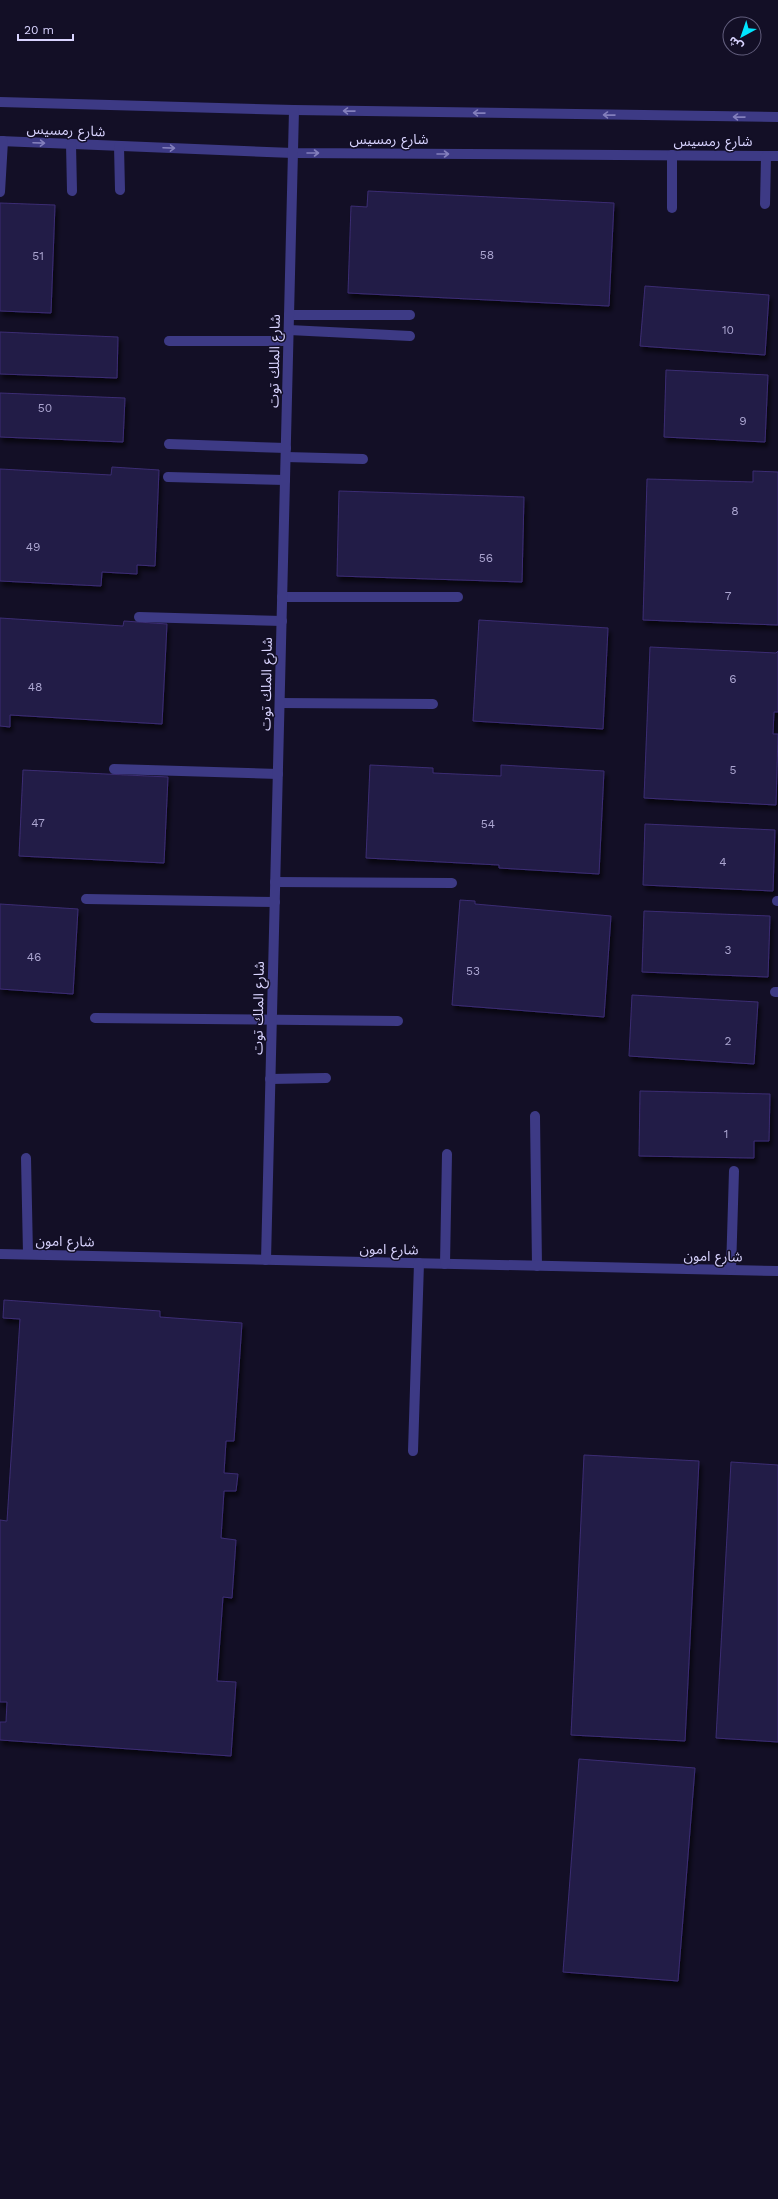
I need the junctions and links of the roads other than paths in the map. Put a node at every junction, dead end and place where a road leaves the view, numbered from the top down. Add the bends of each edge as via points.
1 (0, 102) edge
2 (294, 110) junction
3 (778, 118) edge
4 (1, 141) edge
5 (71, 144) junction
6 (119, 146) junction
7 (293, 152) junction
8 (672, 155) junction
9 (766, 156) junction
10 (778, 156) edge
11 (120, 190) dead end
12 (72, 191) dead end
13 (0, 192) edge
14 (765, 204) dead end
15 (672, 208) dead end
16 (289, 315) junction
17 (410, 315) dead end
18 (289, 330) junction
19 (410, 336) dead end
20 (169, 341) dead end
21 (288, 341) junction
22 (169, 444) dead end
23 (286, 452) junction
24 (363, 459) dead end
25 (168, 477) dead end
26 (285, 480) junction
27 (282, 597) junction
28 (458, 597) dead end
29 (139, 617) dead end
30 (282, 621) junction
31 (280, 702) junction
32 (433, 704) dead end
33 (114, 769) dead end
34 (278, 774) junction
35 (275, 882) junction
36 (452, 883) dead end
37 (86, 899) dead end
38 (275, 902) junction
39 (95, 1018) dead end
40 (272, 1020) junction
41 (398, 1021) dead end
42 (326, 1078) dead end
43 (270, 1079) junction
44 (535, 1116) dead end
45 (447, 1154) dead end
46 (26, 1158) dead end
47 (734, 1171) dead end
48 (0, 1254) edge
49 (28, 1254) junction
50 (266, 1260) junction
51 (419, 1263) junction
52 (445, 1264) junction
53 (538, 1266) junction
54 (731, 1270) junction
55 (778, 1271) edge
56 (413, 1451) dead end

1 - 2 street, شارع رمسيس
3 -> 2 street, شارع رمسيس
2 - 7 street, شارع الملك توت
4 -> 5 street, شارع رمسيس
4 - 13 street
5 - 6 street, شارع رمسيس
5 - 12 street
6 -> 7 street, شارع رمسيس
6 - 11 street
7 -> 8 street, شارع رمسيس
7 - 16 street, شارع الملك توت
8 - 9 street, شارع رمسيس
8 - 15 street
9 - 10 street, شارع رمسيس
9 - 14 street
16 - 17 street
16 - 18 street, شارع الملك توت
18 - 19 street
18 - 21 street, شارع الملك توت
20 - 21 street
21 - 23 street, شارع الملك توت
22 - 23 street
23 - 24 street
23 - 26 street, شارع الملك توت
25 - 26 street
26 - 27 street, شارع الملك توت
27 - 28 street
27 - 30 street, شارع الملك توت
29 - 30 street
30 - 31 street, شارع الملك توت
31 - 32 street
31 - 34 street, شارع الملك توت
33 - 34 street
34 - 35 street, شارع الملك توت
35 - 36 street
35 - 38 street, شارع الملك توت
37 - 38 street
38 - 40 street, شارع الملك توت
39 - 40 street
40 - 41 street
40 - 43 street, شارع الملك توت
42 - 43 street
43 - 50 street, شارع الملك توت
44 - 53 street
45 - 52 street
46 - 49 street
47 - 54 street
48 - 49 street, شارع امون
49 - 50 street, شارع امون
50 - 51 street, شارع امون
51 - 52 street, شارع امون
51 - 56 street
52 - 53 street, شارع امون
53 - 54 street, شارع امون
54 - 55 street, شارع امون

